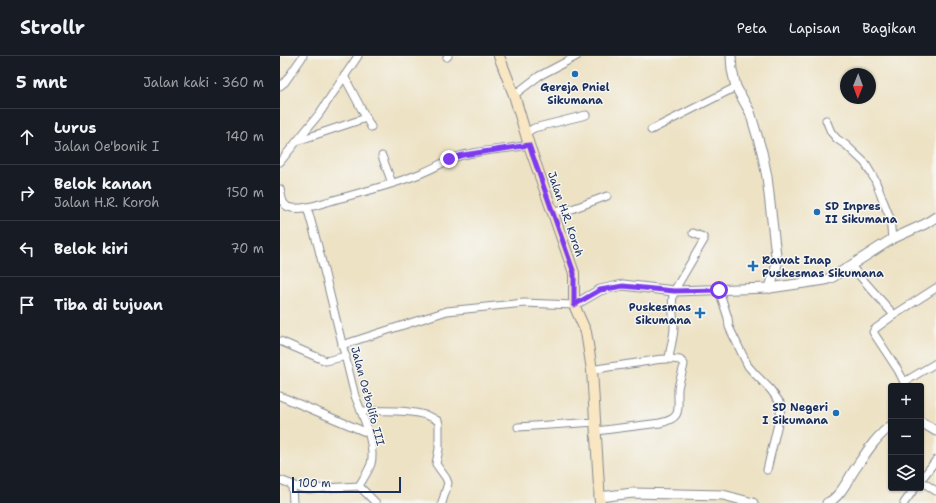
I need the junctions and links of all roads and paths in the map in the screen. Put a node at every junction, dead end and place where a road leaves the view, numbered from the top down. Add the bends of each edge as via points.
1 (303, 56) edge
2 (358, 56) edge
3 (499, 56) edge
4 (577, 56) edge
5 (731, 56) edge
6 (344, 76) junction
7 (280, 86) edge
8 (736, 87) junction
9 (514, 94) junction
10 (586, 114) dead end
11 (366, 118) junction
12 (826, 120) dead end
13 (371, 127) dead end
14 (651, 130) dead end
15 (526, 133) junction
16 (297, 141) junction
17 (529, 145) junction
18 (382, 156) dead end
19 (280, 162) edge
20 (392, 184) junction
21 (280, 189) edge
22 (607, 196) dead end
23 (307, 207) junction
24 (553, 212) junction
25 (936, 217) edge
26 (693, 233) dead end
27 (892, 240) junction
28 (851, 266) junction
29 (770, 288) junction
30 (936, 288) edge
31 (719, 290) junction
32 (674, 291) junction
33 (574, 305) junction
34 (894, 316) junction
35 (280, 341) edge
36 (342, 345) junction
37 (346, 356) junction
38 (669, 359) junction
39 (936, 363) edge
40 (592, 370) junction
41 (904, 383) edge
42 (906, 383) edge
43 (280, 396) edge
44 (361, 411) junction
45 (924, 424) edge
46 (596, 426) junction
47 (518, 427) dead end
48 (888, 428) edge
49 (936, 431) edge
50 (368, 434) junction
51 (936, 460) edge
52 (767, 470) dead end
53 (924, 476) edge
54 (280, 480) edge
55 (924, 482) edge
56 (292, 485) junction
57 (359, 486) junction
58 (913, 491) edge
59 (936, 491) edge
60 (600, 500) edge
61 (729, 500) edge
62 (293, 503) edge
63 (376, 503) edge
64 (442, 503) edge
65 (753, 503) edge
66 (830, 503) edge
67 (904, 503) edge

1 - 7 street
2 - 6 street
3 - 9 main road, Jalan H.R. Koroh
4 - 9 street via 539,76
5 - 8 street
6 - 11 street
6 - 16 street
8 - 14 street
8 - 29 street via 750,112 767,177 777,264
9 - 15 main road, Jalan H.R. Koroh
10 - 15 street via 534,128
11 - 13 street
11 - 16 street
12 - 27 street via 831,132 865,163 875,180 890,218
15 - 17 main road, Jalan H.R. Koroh
16 - 19 street
17 - 20 street via 463,155
17 - 24 main road, Jalan H.R. Koroh
18 - 20 street
20 - 23 street
21 - 23 street via 285,206
22 - 24 street via 572,209
23 - 36 street
24 - 33 main road, Jalan H.R. Koroh via 574,273
25 - 27 street
26 - 32 street via 704,240
27 - 28 street
28 - 29 street via 825,280
28 - 34 street
29 - 31 street
30 - 34 street
31 - 32 street
31 - 52 street via 728,318 728,327 748,366 781,404
32 - 33 street via 623,286 600,290
32 - 38 street via 674,330
33 - 36 street, Jalan Oe'bolifo III via 524,303 447,311
33 - 40 main road, Jalan H.R. Koroh via 586,332
34 - 41 street via 873,332
35 - 37 street via 326,361
36 - 37 street, Jalan Oe'bolifo III
37 - 44 street, Jalan Oe'bolifo III
38 - 40 street via 654,359
38 - 46 street via 682,361 684,364 677,415 668,422
39 - 42 street
40 - 46 main road, Jalan H.R. Koroh
43 - 50 street
44 - 50 street, Jalan Oe'bolifo III
44 - 64 street via 410,413 438,421 439,449 436,464 448,483
45 - 49 street
46 - 47 street
46 - 60 main road, Jalan H.R. Koroh
48 - 66 street via 863,457
50 - 57 street, Jalan Oe'bolifo III via 371,463
51 - 53 street
54 - 56 street
55 - 59 street
56 - 57 street via 308,490
56 - 62 street
57 - 63 street
58 - 67 street
60 - 61 street via 633,493 723,495
61 - 65 street

